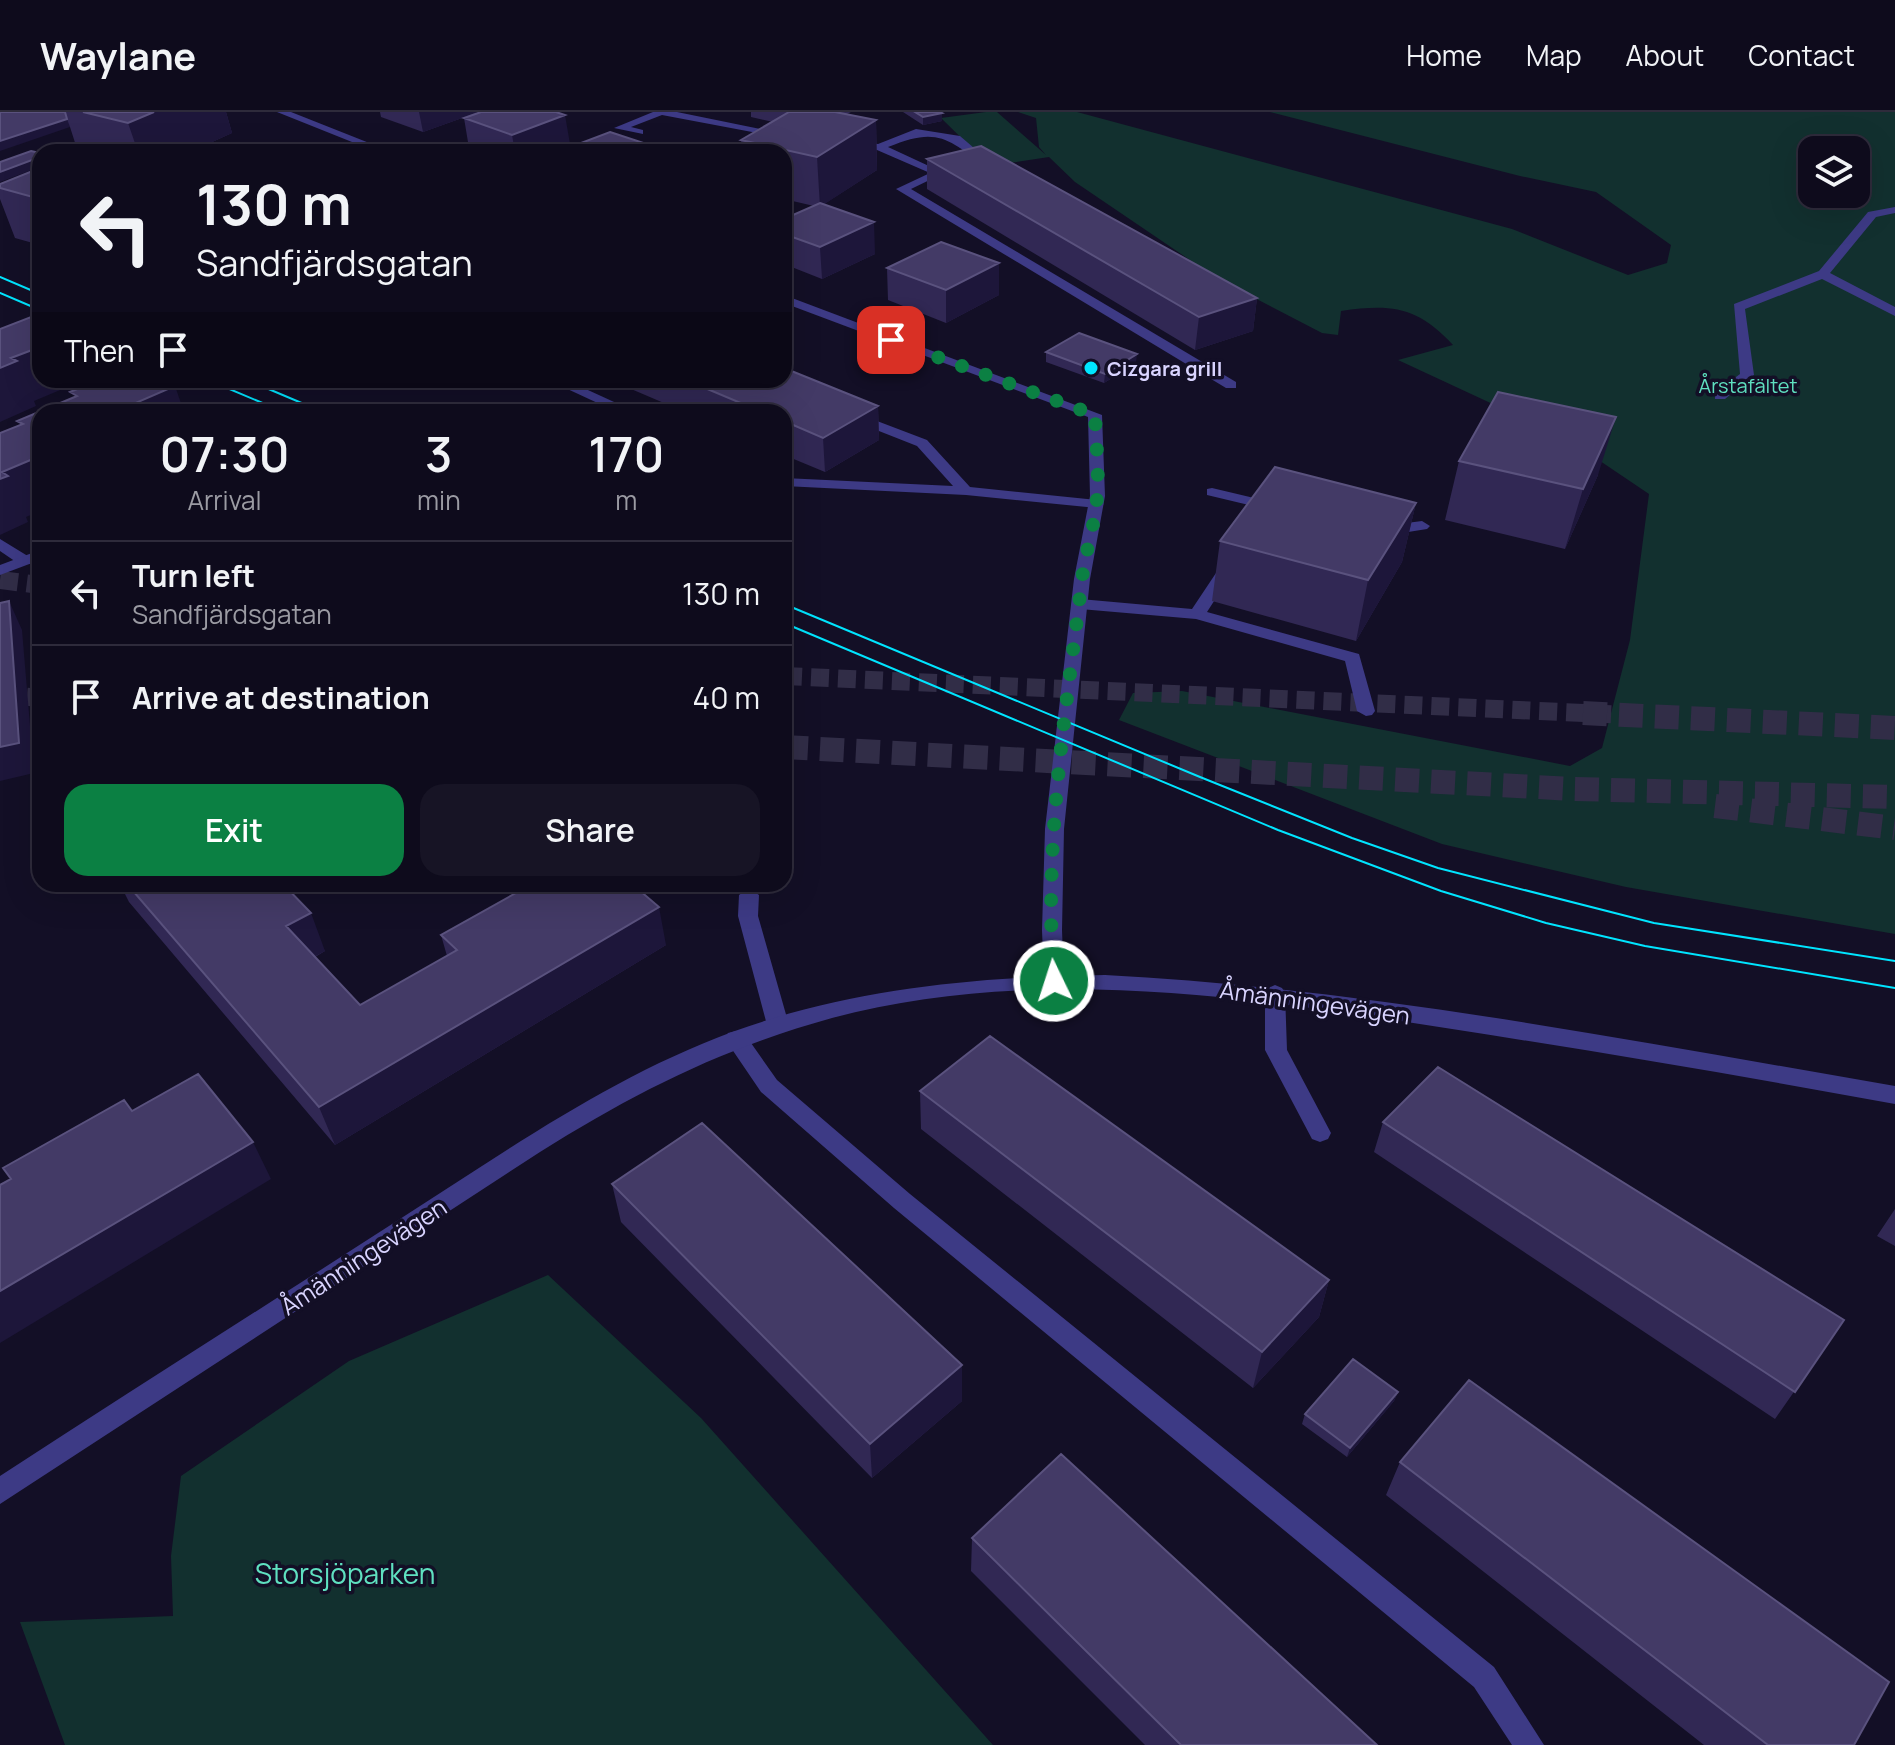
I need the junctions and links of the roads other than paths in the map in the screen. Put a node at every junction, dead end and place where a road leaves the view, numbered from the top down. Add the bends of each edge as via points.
1 (282, 112) edge
2 (661, 112) edge
3 (639, 132) dead end
4 (794, 136) edge
5 (833, 141) edge
6 (366, 144) edge
7 (879, 147) junction
8 (977, 168) edge
9 (1895, 210) edge
10 (1823, 274) junction
11 (792, 302) edge
12 (1895, 312) edge
13 (1231, 385) dead end
14 (574, 388) edge
15 (1720, 396) dead end
16 (610, 404) edge
17 (836, 409) edge
18 (792, 482) edge
19 (966, 491) junction
20 (1212, 492) dead end
21 (1097, 504) junction
22 (1273, 512) edge
23 (1422, 526) dead end
24 (1365, 529) edge
25 (0, 544) edge
26 (1238, 554) edge
27 (32, 558) edge
28 (0, 570) edge
29 (1080, 604) junction
30 (1197, 614) junction
31 (1366, 711) dead end
32 (749, 895) dead end
33 (1054, 981) junction
34 (1275, 993) junction
35 (778, 1025) junction
36 (736, 1039) junction
37 (1895, 1095) edge
38 (1320, 1133) dead end
39 (0, 1491) edge
40 (1529, 1745) edge

1 - 6 street
2 - 3 street via 619,128
2 - 4 street
5 - 7 street
7 - 8 street via 916,132 956,138 990,166
7 - 13 street via 945,172 902,189
9 - 10 street via 1872,214
10 - 12 street
10 - 15 street via 1738,307 1747,375
11 - 21 street via 1095,415
14 - 16 street
17 - 19 street via 922,443
18 - 19 street
19 - 21 street
20 - 22 street
21 - 29 street
23 - 24 street
25 - 27 street
26 - 30 street
27 - 28 street
29 - 30 street
29 - 33 street via 1052,847
30 - 31 street via 1353,658
32 - 35 street via 748,916
33 - 34 street, Åmänningevägen
33 - 35 street, Åmänningevägen via 955,987
34 - 37 street, Åmänningevägen
34 - 38 street via 1276,1050
35 - 36 street, Åmänningevägen
36 - 39 street, Åmänningevägen via 629,1089 524,1151
36 - 40 street via 769,1086 902,1201 1484,1677

